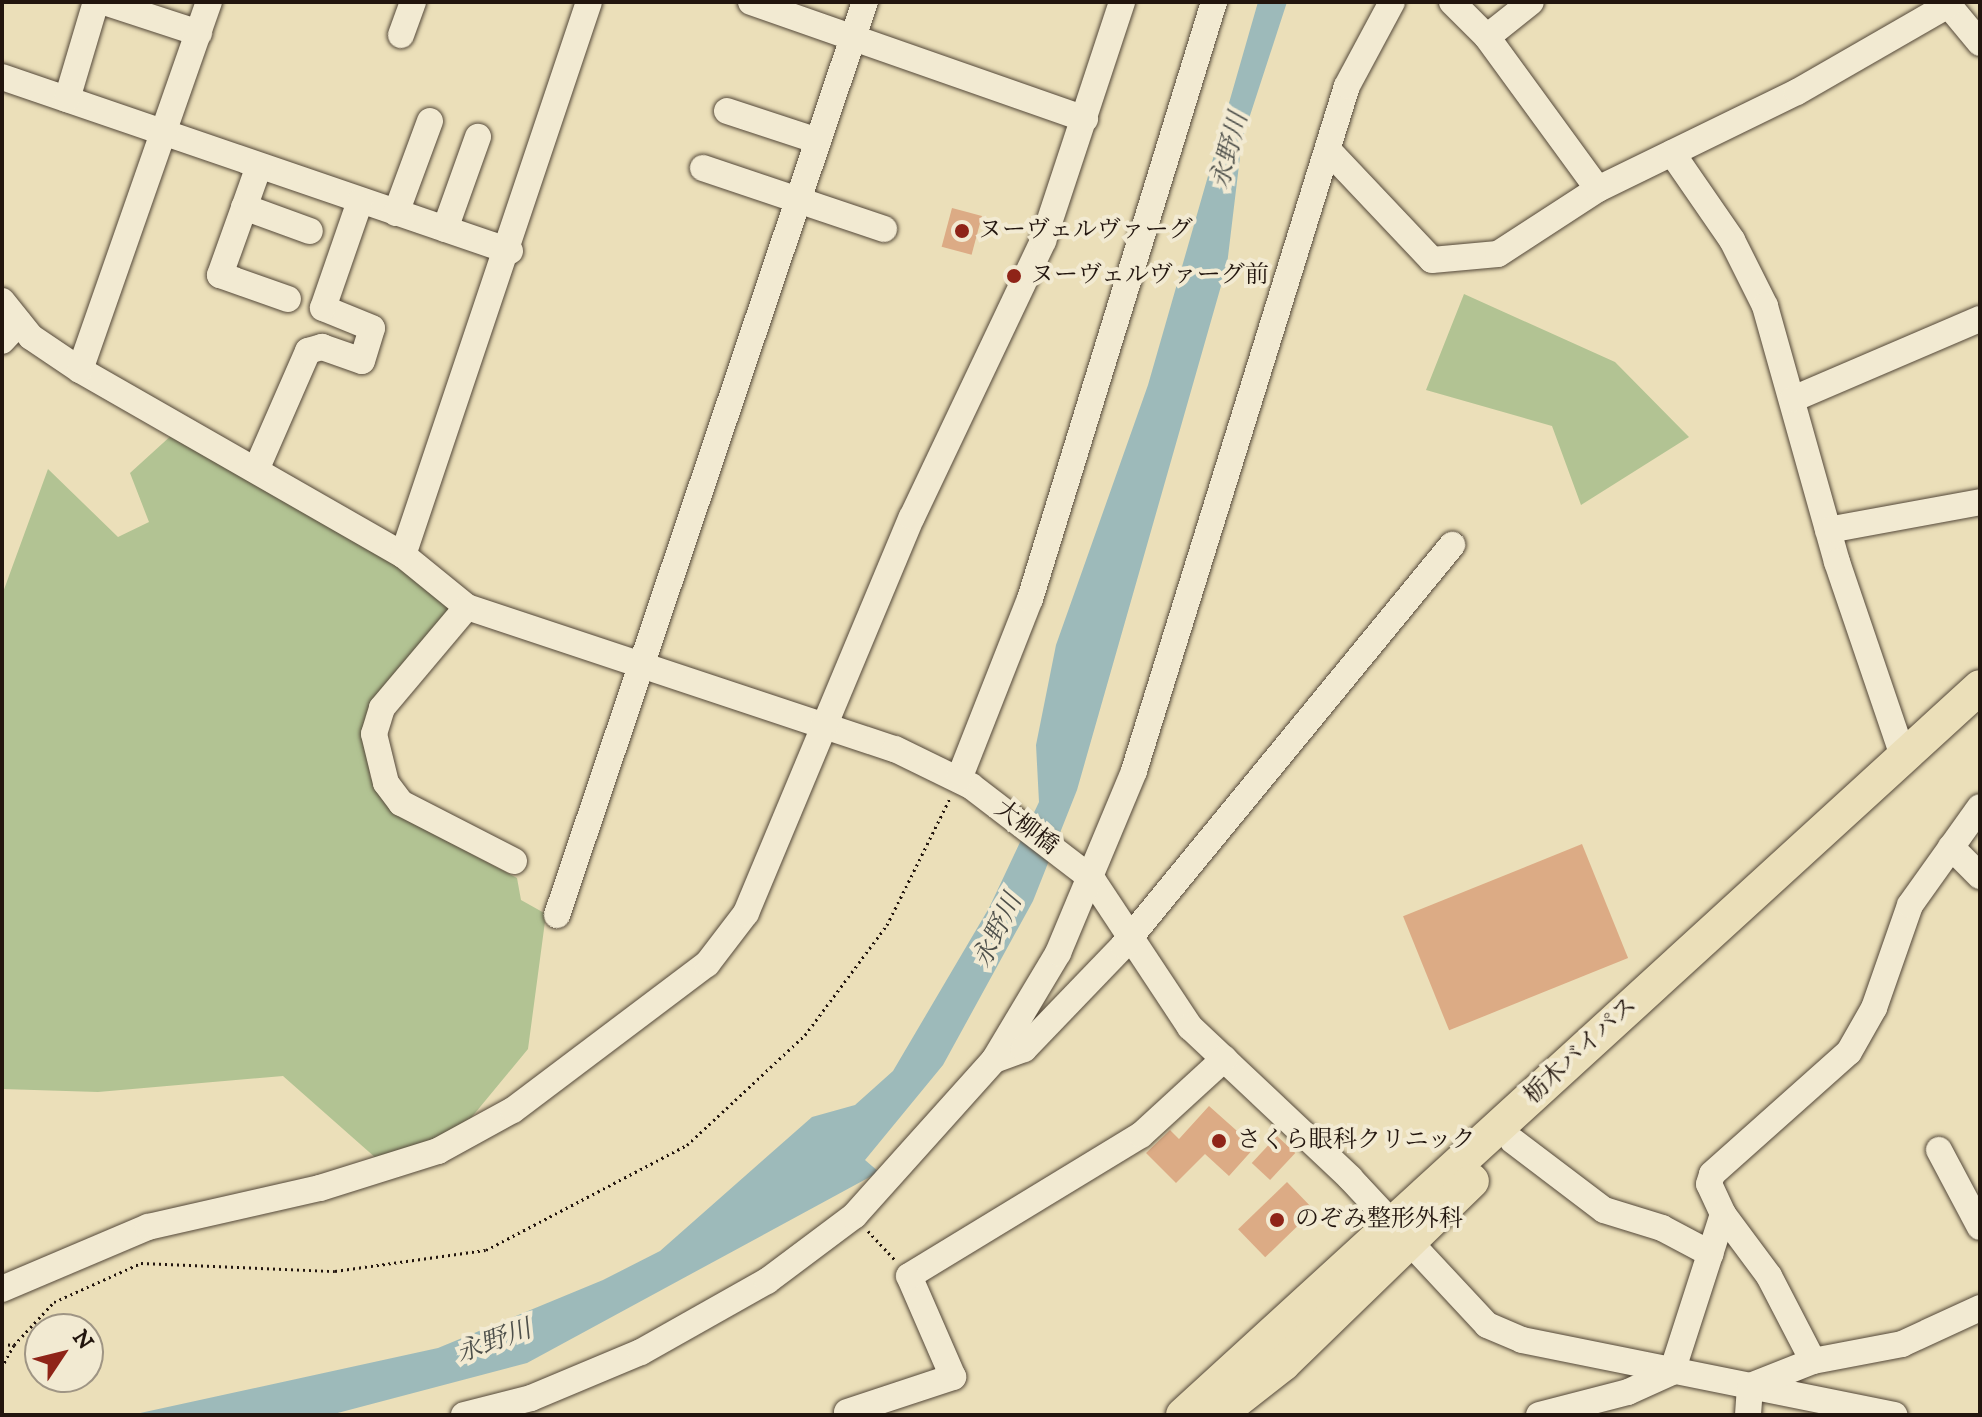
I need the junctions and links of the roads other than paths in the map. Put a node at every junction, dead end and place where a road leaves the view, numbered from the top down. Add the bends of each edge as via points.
1 (96, 2) edge
2 (104, 2) edge
3 (209, 2) edge
4 (413, 2) edge
5 (589, 2) edge
6 (751, 2) edge
7 (865, 2) edge
8 (1122, 2) edge
9 (1214, 2) edge
10 (1392, 2) edge
11 (1452, 2) edge
12 (1531, 2) edge
13 (1947, 3) edge
14 (199, 33) junction
15 (401, 35) dead end
16 (853, 37) junction
17 (1487, 37) junction
18 (1980, 43) edge
19 (2, 77) edge
20 (67, 99) junction
21 (727, 111) dead end
22 (1085, 119) junction
23 (430, 121) dead end
24 (167, 134) junction
25 (478, 137) dead end
26 (818, 141) junction
27 (1328, 150) junction
28 (1672, 153) junction
29 (259, 166) junction
30 (703, 168) dead end
31 (1598, 189) junction
32 (799, 200) junction
33 (360, 201) junction
34 (244, 207) junction
35 (396, 213) junction
36 (445, 229) junction
37 (884, 229) dead end
38 (310, 231) dead end
39 (510, 251) junction
40 (288, 299) dead end
41 (2, 301) edge
42 (1980, 319) edge
43 (11, 332) edge
44 (80, 370) junction
45 (1793, 399) junction
46 (256, 470) junction
47 (1980, 502) edge
48 (1828, 530) junction
49 (1452, 545) dead end
50 (403, 555) junction
51 (467, 607) junction
52 (643, 668) junction
53 (1980, 687) edge
54 (1980, 717) edge
55 (823, 729) junction
56 (1903, 756) junction
57 (965, 783) junction
58 (1980, 807) edge
59 (1951, 847) junction
60 (514, 861) dead end
61 (1087, 874) junction
62 (1980, 876) edge
63 (557, 915) dead end
64 (1131, 929) junction
65 (1224, 1059) junction
66 (994, 1060) junction
67 (1513, 1141) junction
68 (1939, 1150) dead end
69 (1723, 1214) junction
70 (1980, 1227) edge
71 (1402, 1233) junction
72 (1711, 1254) junction
73 (2, 1289) edge
74 (1980, 1308) edge
75 (1813, 1361) junction
76 (1672, 1372) junction
77 (1750, 1386) junction
78 (847, 1412) dead end
79 (464, 1415) edge
80 (1183, 1415) edge
81 (1218, 1415) edge
82 (1539, 1415) edge
83 (1748, 1415) edge
84 (1895, 1415) edge

1 - 20 street
2 - 14 street
3 - 14 street
4 - 15 street
5 - 39 street
6 - 16 street
7 - 16 street
8 - 22 street
9 - 57 street via 1030,599
10 - 27 street via 1347,86
11 - 17 street
12 - 17 street
13 - 18 street
13 - 28 street
14 - 24 street
16 - 22 street
16 - 26 street
17 - 31 street
19 - 20 street
20 - 24 street
21 - 26 street
22 - 55 street via 1043,241 912,517
23 - 35 street
24 - 29 street
24 - 44 street
25 - 36 street
26 - 32 street
27 - 31 street via 1432,260 1498,254
27 - 61 street via 1167,677
28 - 31 street
28 - 45 street via 1732,240 1765,306
29 - 33 street
29 - 34 street
30 - 32 street
32 - 37 street
32 - 52 street
33 - 35 street
33 - 46 street via 323,308 372,328 362,361 322,347 308,351
34 - 38 street
34 - 40 street via 220,275
35 - 36 street
36 - 39 street
39 - 50 street
41 - 43 street, 大柳橋
42 - 45 street
43 - 44 street, 大柳橋
44 - 46 street, 大柳橋
45 - 48 street
46 - 50 street, 大柳橋
47 - 48 street
48 - 56 street
49 - 64 street
50 - 51 street, 大柳橋
51 - 52 street, 大柳橋
51 - 60 street via 382,708 374,734 386,783 401,803
52 - 55 street, 大柳橋
52 - 63 street
53 - 56 main road, 栃木バイパス
54 - 67 main road, 栃木バイパス
55 - 57 street, 大柳橋 via 895,749
55 - 73 street via 746,913 707,964 513,1110 413,1160 148,1227
56 - 71 main road, 栃木バイパス
57 - 61 street, 大柳橋
58 - 59 street
59 - 62 street
59 - 69 street via 1910,905 1874,1008 1849,1052 1712,1174 1709,1184
61 - 64 street, 大柳橋
61 - 66 street
64 - 65 street, 大柳橋 via 1174,1007
64 - 66 street via 1123,946 1024,1049
65 - 71 street, 大柳橋
65 - 78 street via 1141,1135 909,1276 953,1377
66 - 79 street via 854,1216 767,1281 641,1352 531,1398
67 - 71 main road, 栃木バイパス
67 - 72 street via 1604,1210 1662,1228
68 - 70 street
69 - 72 street
69 - 75 street via 1769,1276
71 - 76 street, 大柳橋 via 1503,1334
71 - 80 main road, 栃木バイパス
71 - 81 main road, 栃木バイパス via 1283,1364
72 - 76 street
74 - 75 street via 1902,1344
75 - 77 street
76 - 77 street, 大柳橋
76 - 82 street via 1628,1392
77 - 83 street
77 - 84 street, 大柳橋

